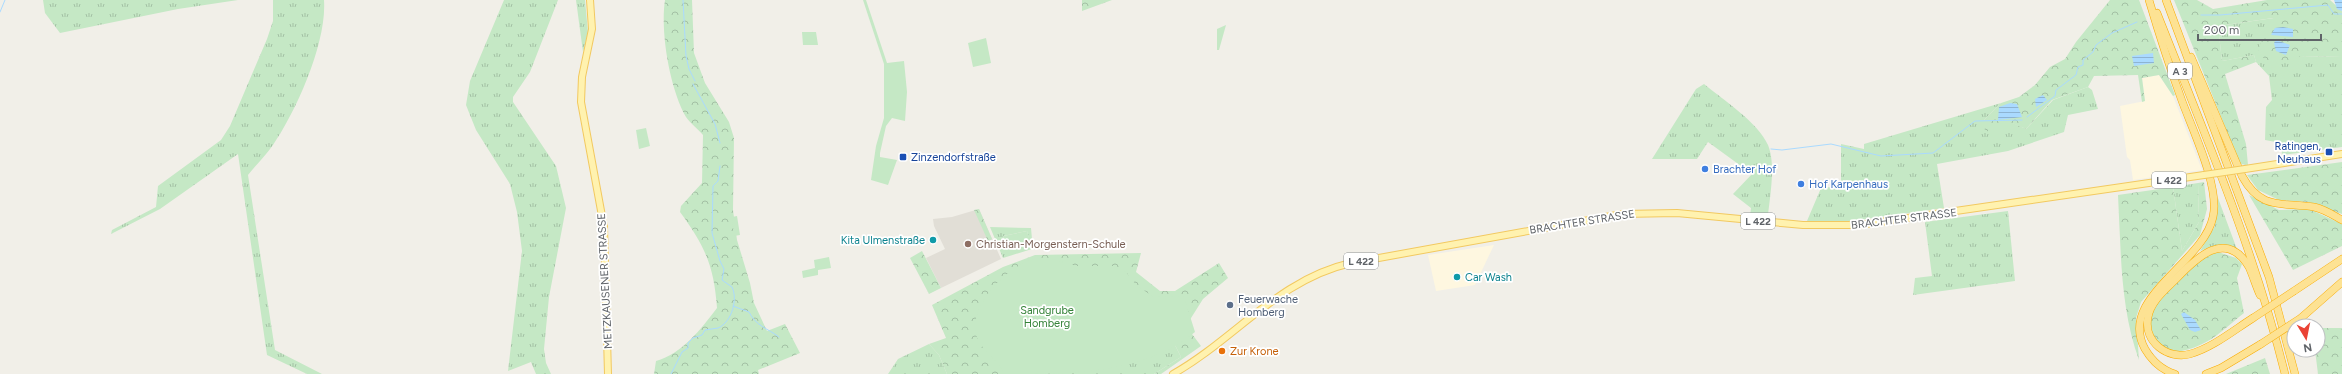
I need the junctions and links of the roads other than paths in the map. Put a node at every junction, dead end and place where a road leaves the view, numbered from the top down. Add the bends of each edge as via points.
1 (590, 0) edge
2 (2151, 0) edge
3 (2166, 0) edge
4 (2184, 49) junction
5 (2342, 154) edge
6 (2342, 220) edge
7 (2342, 259) edge
8 (2342, 282) edge
9 (2342, 287) edge
10 (2301, 318) joint
11 (2286, 328) edge
12 (2276, 339) junction
13 (608, 374) edge
14 (1173, 374) edge
15 (2175, 374) edge
16 (2206, 374) edge
17 (2285, 374) edge
18 (2295, 374) edge

1 - 13 main road, METZKAUSENER STRASSE via 593,20 582,77 581,102 604,227
2 - 12 highway, A 3 via 2239,221
2 - 15 highway via 2165,53 2211,184 2214,201 2213,219 2204,239 2152,296 2140,319 2141,337 2148,354 2159,366
3 - 4 highway, A 3
4 - 6 highway via 2194,63 2242,176 2254,192 2274,204 2317,208
4 - 18 highway, A 3 via 2269,277
5 - 14 main road, BRACHTER STRASSE / L 422, bridge via 1859,225 1803,225 1660,213 1622,214 1351,263 1325,270 1286,290
7 - 12 highway, bridge via 2294,291 2253,318 2201,350 2184,355 2169,353 2160,348 2151,337 2148,327 2151,308 2162,293 2199,256 2209,250 2221,248 2237,255 2248,267
8 - 10 highway
9 - 10 highway via 2313,312
11 - 16 highway, bridge via 2221,368
12 - 17 highway, A 3

